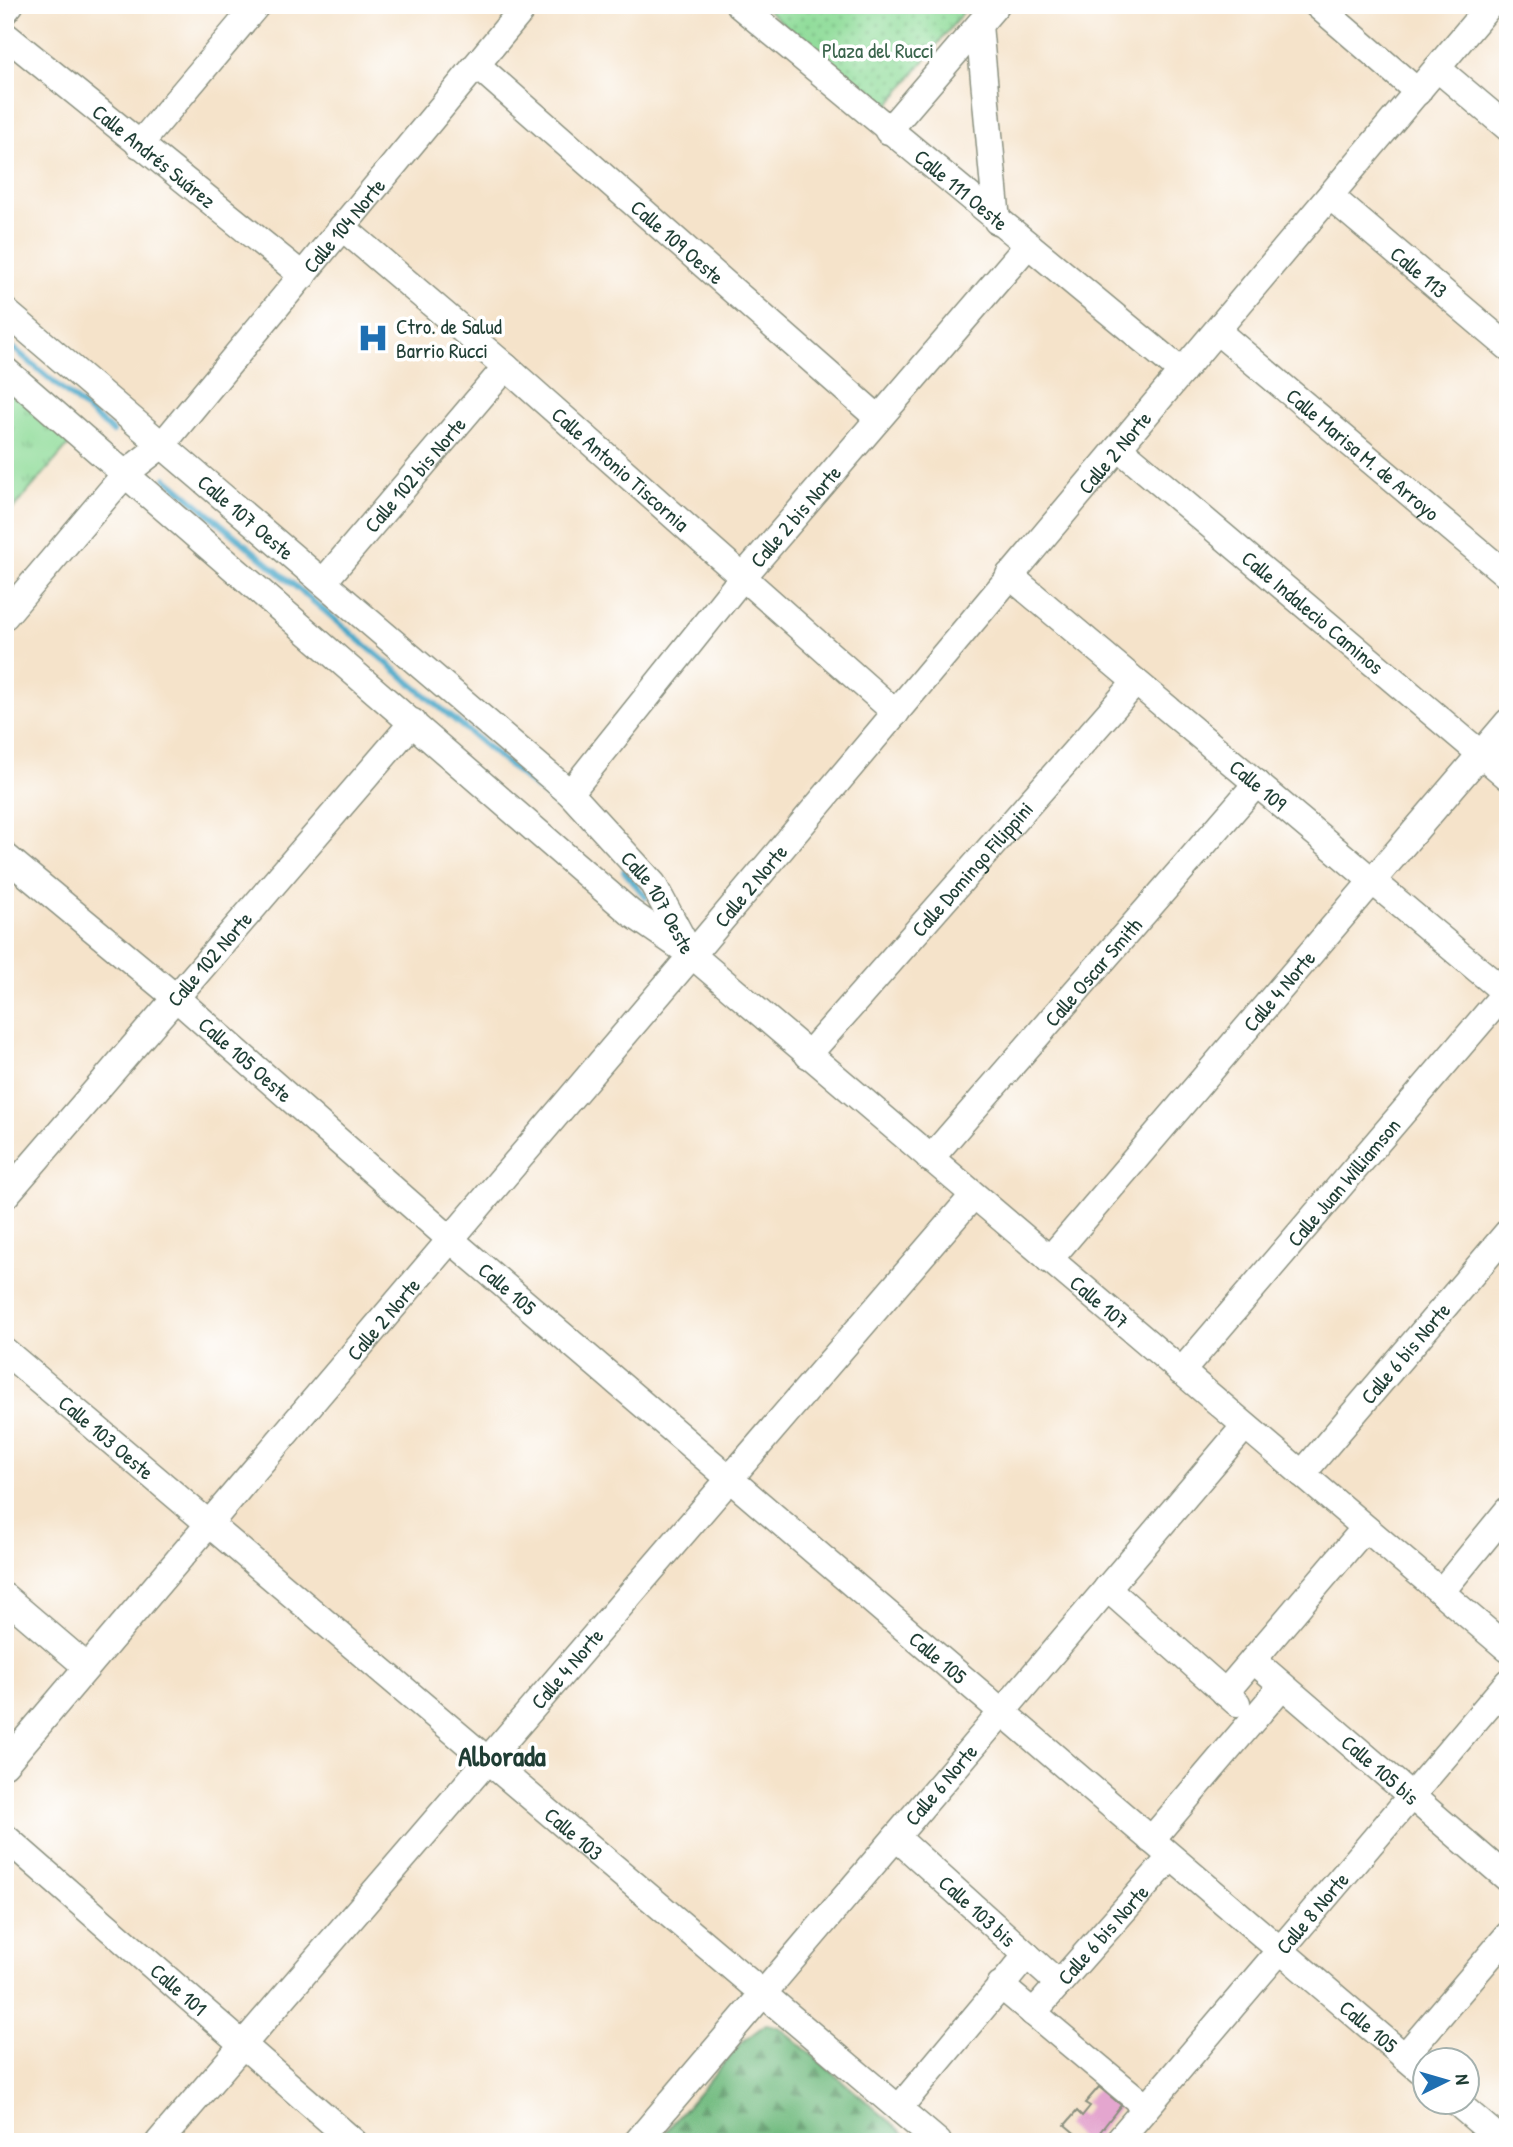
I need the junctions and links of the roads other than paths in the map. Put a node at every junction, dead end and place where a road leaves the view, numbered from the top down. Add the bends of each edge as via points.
1 (10, 5) edge
2 (257, 5) edge
3 (526, 5) edge
4 (739, 5) edge
5 (1317, 5) edge
6 (1490, 5) edge
7 (5, 11) edge
8 (987, 15) edge
9 (5, 35) edge
10 (478, 66) junction
11 (1437, 68) junction
12 (1418, 92) junction
13 (1508, 128) edge
14 (888, 131) junction
15 (139, 145) junction
16 (1331, 195) junction
17 (997, 221) junction
18 (342, 227) junction
19 (1027, 246) junction
20 (303, 276) junction
21 (5, 311) edge
22 (1217, 331) junction
23 (1508, 347) edge
24 (506, 367) junction
25 (5, 370) edge
26 (1182, 372) junction
27 (878, 418) junction
28 (162, 445) junction
29 (1119, 448) junction
30 (126, 473) junction
31 (1009, 575) junction
32 (1508, 576) edge
33 (742, 578) junction
34 (324, 581) junction
35 (5, 616) edge
36 (1136, 681) junction
37 (896, 713) junction
38 (413, 722) junction
39 (1508, 722) edge
40 (1481, 754) junction
41 (1508, 777) edge
42 (1257, 783) junction
43 (570, 793) junction
44 (5, 856) edge
45 (1374, 880) junction
46 (692, 956) junction
47 (1506, 994) edge
48 (176, 997) junction
49 (808, 1055) junction
50 (930, 1159) junction
51 (5, 1196) edge
52 (973, 1196) junction
53 (1508, 1231) edge
54 (450, 1239) junction
55 (1049, 1260) junction
56 (5, 1351) edge
57 (1181, 1372) junction
58 (1245, 1426) junction
59 (1302, 1474) junction
60 (730, 1479) junction
61 (1508, 1510) edge
62 (208, 1525) junction
63 (1365, 1528) junction
64 (1107, 1588) junction
65 (1441, 1592) junction
66 (5, 1597) edge
67 (1508, 1649) edge
68 (1253, 1660) junction
69 (87, 1667) junction
70 (1508, 1682) edge
71 (1282, 1686) junction
72 (1225, 1693) junction
73 (1002, 1712) junction
74 (1254, 1718) junction
75 (487, 1761) junction
76 (5, 1764) edge
77 (1411, 1796) junction
78 (5, 1837) edge
79 (896, 1837) junction
80 (1161, 1848) junction
81 (1508, 1879) edge
82 (1508, 1935) edge
83 (1280, 1951) junction
84 (1027, 1955) junction
85 (1000, 1984) junction
86 (1059, 1984) junction
87 (763, 1993) junction
88 (1033, 2013) junction
89 (244, 2043) junction
90 (1404, 2057) junction
91 (1412, 2064) edge
92 (1146, 2107) junction
93 (899, 2108) junction
94 (1473, 2116) edge
95 (159, 2142) edge
96 (354, 2142) edge
97 (637, 2142) edge
98 (938, 2142) edge
99 (1117, 2142) edge
100 (1503, 2142) edge

1 - 7 street
2 - 15 street
3 - 10 street, Calle 104 Norte
4 - 14 street, Calle 111 Oeste
5 - 12 street
6 - 11 street, Calle 2 Norte
8 - 14 street
8 - 17 street
9 - 15 street, Calle Andrés Suárez
10 - 18 street, Calle 104 Norte
10 - 27 street, Calle 109 Oeste
11 - 12 street, Calle 2 Norte
11 - 13 street
12 - 16 street, Calle 2 Norte
14 - 17 street, Calle 111 Oeste
15 - 20 street, Calle Andrés Suárez
16 - 22 street, Calle 2 Norte
16 - 23 street, Calle 113
17 - 19 street, Calle 111 Oeste
18 - 20 street, Calle 104 Norte
18 - 24 street, Calle Antonio Tiscornia
19 - 26 street, Calle 111 Oeste
19 - 27 street, Calle 2 bis Norte
20 - 28 street, Calle 104 Norte
21 - 28 street, Calle 107 Oeste
22 - 26 street, Calle 2 Norte
22 - 32 street, Calle Marisa M. de Arroyo
24 - 33 street, Calle Antonio Tiscornia
24 - 34 street, Calle 102 bis Norte
25 - 30 street, Calle 107 Oeste
26 - 29 street, Calle 2 Norte
27 - 33 street, Calle 2 bis Norte
28 - 30 street, Calle 104 Norte
28 - 34 street, Calle 107 Oeste
29 - 31 street, Calle 2 Norte
29 - 40 street, Calle Indalecio Caminos
30 - 35 street
30 - 38 street, Calle 107 Oeste
31 - 36 street, Calle 109
31 - 37 street, Calle 2 Norte
33 - 37 street, Calle Antonio Tiscornia
33 - 43 street, Calle 2 bis Norte
34 - 43 street, Calle 107 Oeste
36 - 42 street, Calle 109
36 - 49 street, Calle Domingo Filippini
37 - 46 street, Calle 2 Norte
38 - 46 street, Calle 107 Oeste via 631,912
38 - 48 street, Calle 102 Norte
39 - 40 street, Calle 4 Norte
40 - 41 street, Calle Indalecio Caminos
40 - 45 street, Calle 4 Norte
42 - 45 street, Calle 109
42 - 50 street, Calle Oscar Smith
43 - 46 street, Calle 107 Oeste via 653,884
44 - 48 street, Calle 105 Oeste
45 - 47 street, Calle 109
45 - 55 street, Calle 4 Norte
46 - 49 street, Calle 107
46 - 54 street, Calle 2 Norte
47 - 57 street, Calle Juan Williamson
48 - 51 street, Calle 102 Norte
48 - 54 street, Calle 105 Oeste
49 - 50 street, Calle 107
50 - 52 street, Calle 107
52 - 55 street, Calle 107
52 - 60 street, Calle 4 Norte
53 - 59 street, Calle 6 bis Norte
54 - 60 street, Calle 105
54 - 62 street, Calle 2 Norte
55 - 57 street, Calle 107
56 - 62 street, Calle 103 Oeste
57 - 58 street, Calle 107
58 - 59 street, Calle 107
58 - 64 street, Calle 6 Norte
59 - 63 street, Calle 107
60 - 73 street, Calle 105
60 - 75 street, Calle 4 Norte
61 - 65 street
62 - 69 street, Calle 2 Norte
62 - 75 street, Calle 103
63 - 65 street, Calle 107
63 - 68 street
64 - 72 street
64 - 73 street, Calle 6 Norte
65 - 67 street, Calle 107
66 - 69 street
68 - 71 street, Calle 105 bis
68 - 72 street
69 - 76 street, Calle 2 Norte
70 - 77 street, Calle 8 Norte
71 - 74 street, Calle 6 bis Norte
71 - 77 street, Calle 105 bis
72 - 74 street
73 - 79 street, Calle 6 Norte
73 - 80 street, Calle 105
74 - 80 street, Calle 6 bis Norte
75 - 87 street, Calle 103
75 - 89 street, Calle 4 Norte
77 - 81 street, Calle 105 bis
77 - 83 street, Calle 8 Norte
78 - 89 street, Calle 101
79 - 84 street, Calle 103 bis
79 - 87 street, Calle 6 Norte
80 - 83 street, Calle 105
80 - 86 street, Calle 6 bis Norte
82 - 90 street
83 - 90 street, Calle 105
83 - 92 street, Calle 8 Norte
84 - 85 street, Calle 6 bis Norte
84 - 86 street, Calle 103 bis
85 - 88 street
85 - 93 street, Calle 6 bis Norte
86 - 88 street, Calle 6 bis Norte
87 - 93 street, Calle 103
87 - 97 street, Calle 6 Norte
88 - 92 street
89 - 95 street, Calle 4 Norte
89 - 96 street, Calle 101
90 - 91 street, Calle 105
92 - 99 street, Calle 8 Norte
93 - 98 street, Calle 103
94 - 100 street

